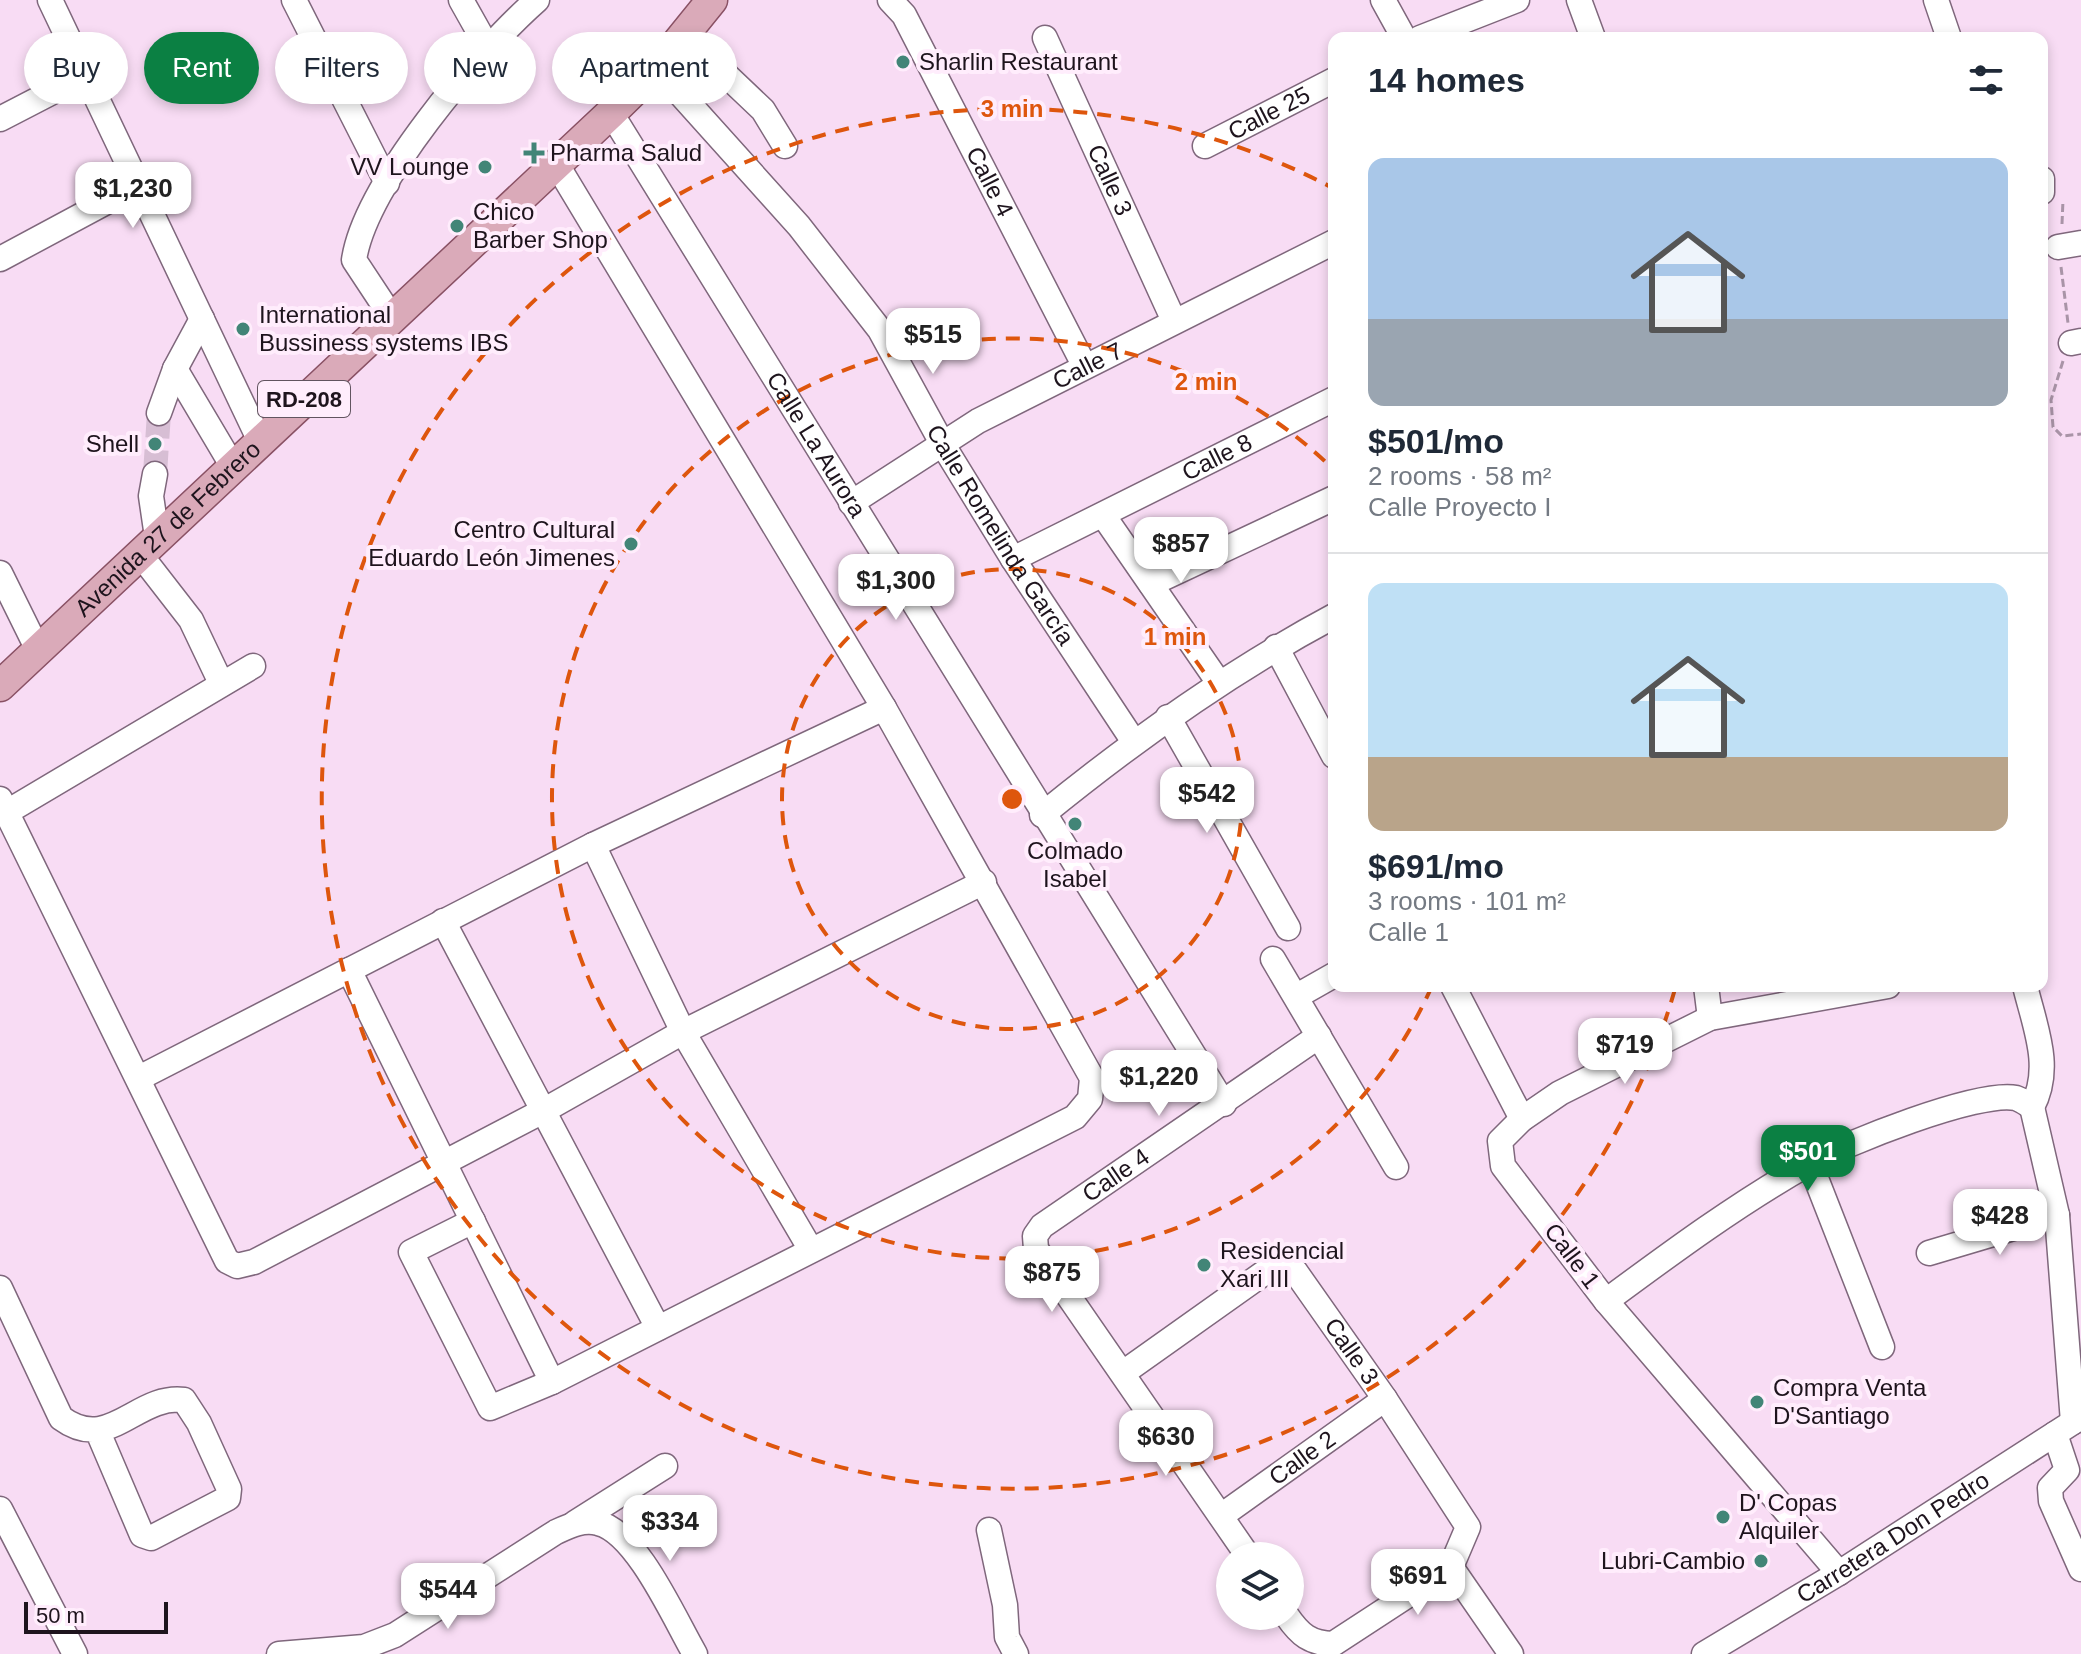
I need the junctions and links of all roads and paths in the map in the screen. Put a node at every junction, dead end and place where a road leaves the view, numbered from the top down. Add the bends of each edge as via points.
1 (50, 0) edge
2 (294, 0) edge
3 (461, 0) edge
4 (537, 0) edge
5 (712, 0) edge
6 (890, 0) edge
7 (1383, 0) edge
8 (1517, 0) edge
9 (1579, 0) edge
10 (1936, 0) edge
11 (66, 32) edge
12 (479, 32) edge
13 (504, 32) edge
14 (686, 32) edge
15 (1401, 32) edge
16 (1435, 32) edge
17 (1591, 32) edge
18 (1947, 32) edge
19 (1045, 38) dead end
20 (1328, 83) edge
21 (737, 85) edge
22 (29, 104) edge
23 (101, 104) edge
24 (441, 104) edge
25 (620, 104) edge
26 (689, 104) edge
27 (611, 113) junction
28 (0, 119) edge
29 (785, 146) dead end
30 (1205, 146) dead end
31 (557, 165) junction
32 (387, 183) junction
33 (138, 185) junction
34 (1328, 245) edge
35 (0, 259) edge
36 (202, 319) junction
37 (393, 319) junction
38 (1174, 321) junction
39 (2076, 342) edge
40 (1084, 365) junction
41 (175, 369) junction
42 (1328, 402) edge
43 (159, 413) tunnel mouth
44 (2081, 434) edge
45 (259, 439) junction
46 (943, 445) junction
47 (232, 465) junction
48 (155, 474) tunnel mouth
49 (1328, 501) edge
50 (851, 503) junction
51 (1103, 515) junction
52 (148, 545) junction
53 (1013, 559) junction
54 (0, 573) edge
55 (1151, 584) junction
56 (1328, 619) edge
57 (1276, 647) junction
58 (38, 650) junction
59 (253, 666) dead end
60 (221, 683) junction
61 (1219, 683) junction
62 (0, 686) edge
63 (884, 708) junction
64 (1168, 717) junction
65 (1134, 742) junction
66 (1328, 745) edge
67 (3, 806) edge
68 (1042, 815) junction
69 (593, 845) junction
70 (984, 882) junction
71 (443, 921) junction
72 (1288, 928) dead end
73 (1273, 959) dead end
74 (349, 970) junction
75 (1328, 978) edge
76 (1456, 992) edge
77 (1707, 992) edge
78 (1855, 992) edge
79 (2027, 992) edge
80 (1297, 996) junction
81 (1710, 1018) junction
82 (683, 1032) junction
83 (1319, 1036) junction
84 (139, 1078) junction
85 (1224, 1104) junction
86 (2032, 1107) junction
87 (543, 1111) junction
88 (1522, 1119) junction
89 (442, 1162) junction
90 (1810, 1163) junction
91 (1396, 1167) dead end
92 (2057, 1215) junction
93 (473, 1221) junction
94 (811, 1250) junction
95 (1929, 1253) dead end
96 (0, 1288) edge
97 (1606, 1301) junction
98 (658, 1328) junction
99 (1882, 1347) dead end
100 (1123, 1373) junction
101 (552, 1382) junction
102 (1385, 1399) junction
103 (2070, 1424) edge
104 (98, 1432) junction
105 (665, 1466) dead end
106 (0, 1509) edge
107 (1221, 1516) junction
108 (586, 1523) junction
109 (989, 1530) dead end
110 (1239, 1542) edge
111 (1451, 1567) junction
112 (2081, 1569) edge
113 (1839, 1573) junction
114 (1297, 1630) edge
115 (288, 1653) edge
116 (75, 1654) edge
117 (695, 1654) edge
118 (1016, 1654) edge
119 (1511, 1654) edge
120 (1704, 1654) edge

1 - 11 street
2 - 32 street
3 - 12 street
4 - 13 street
5 - 14 main road, Avenida 27 de Febrero / RD-208
6 - 40 street, Calle 4 via 904,15
7 - 15 street
8 - 16 street
9 - 17 street
10 - 18 street
19 - 38 street, Calle 3
20 - 30 street, Calle 25
21 - 29 street via 763,110
22 - 28 street
23 - 33 street
24 - 32 street
25 - 27 main road, Avenida 27 de Febrero / RD-208
26 - 46 street, Calle Romelinda García via 799,226 868,313
27 - 31 main road, Avenida 27 de Febrero / RD-208
27 - 50 street, Calle La Aurora
31 - 37 main road, Avenida 27 de Febrero / RD-208
31 - 63 street
32 - 37 street via 354,260
33 - 35 street
33 - 36 street
34 - 38 street, Calle 7
36 - 41 street
36 - 45 street
37 - 45 main road, Avenida 27 de Febrero / RD-208
38 - 40 street, Calle 7
39 - 44 path via 2049,412 2062,436
40 - 46 street, Calle 7
41 - 43 street
41 - 47 street
42 - 51 street, Calle 8
45 - 47 main road, Avenida 27 de Febrero / RD-208
46 - 50 street, Calle 7
46 - 53 street, Calle Romelinda García
47 - 52 main road, Avenida 27 de Febrero / RD-208
48 - 52 street
49 - 55 street
50 - 68 street, Calle La Aurora
51 - 53 street, Calle 8
51 - 55 street
52 - 58 main road, Avenida 27 de Febrero / RD-208
52 - 60 street
53 - 65 street, Calle Romelinda García
54 - 58 street
55 - 61 street
56 - 57 street
57 - 61 street
57 - 66 street
58 - 62 main road, Avenida 27 de Febrero / RD-208
59 - 60 street
60 - 67 street
61 - 64 street
63 - 69 street
63 - 70 street
64 - 65 street
64 - 72 street
65 - 68 street
67 - 84 street
68 - 85 street, Calle La Aurora
69 - 71 street
69 - 82 street
70 - 82 street
70 - 94 street via 1092,1078 1090,1099 1075,1117
71 - 74 street
71 - 87 street
73 - 80 street
74 - 84 street
74 - 89 street
75 - 80 street
76 - 88 street
77 - 81 street
78 - 81 street, Calle 1
79 - 86 street via 2043,1057 2043,1083
80 - 83 street
81 - 88 street, Calle 1 via 1560,1093
82 - 87 street
82 - 94 street
83 - 85 street, Calle 4
83 - 91 street
84 - 89 street via 227,1261 237,1266 254,1262
85 - 100 street, Calle 4 via 1042,1226 1035,1236 1036,1249
86 - 90 street via 2018,1098 1999,1098 1941,1110
86 - 92 street
87 - 89 street
87 - 98 street
88 - 97 street, Calle 1 via 1500,1141 1503,1166
89 - 93 street
90 - 97 street via 1687,1241
90 - 99 street
92 - 95 street
92 - 103 street
93 - 101 street
93 - 101 street via 411,1252 490,1408
94 - 98 street
96 - 104 street via 61,1418 75,1428
97 - 113 street, Calle 1
98 - 101 street
100 - 102 street, Calle 3 via 1283,1264 1295,1271
100 - 107 street
102 - 107 street, Calle 2
102 - 111 street, Calle 3 via 1468,1527
103 - 112 street via 2067,1470 2050,1488
103 - 113 street, Carretera Don Pedro
104 - 104 street via 170,1398 184,1400 229,1489 228,1498 151,1538 142,1535
105 - 108 street
106 - 116 street
107 - 110 street
108 - 115 street via 395,1635 364,1647
108 - 117 street via 616,1531 632,1546
109 - 118 street via 1007,1637
111 - 114 street via 1333,1644 1317,1644
111 - 119 street
113 - 120 street, Carretera Don Pedro

